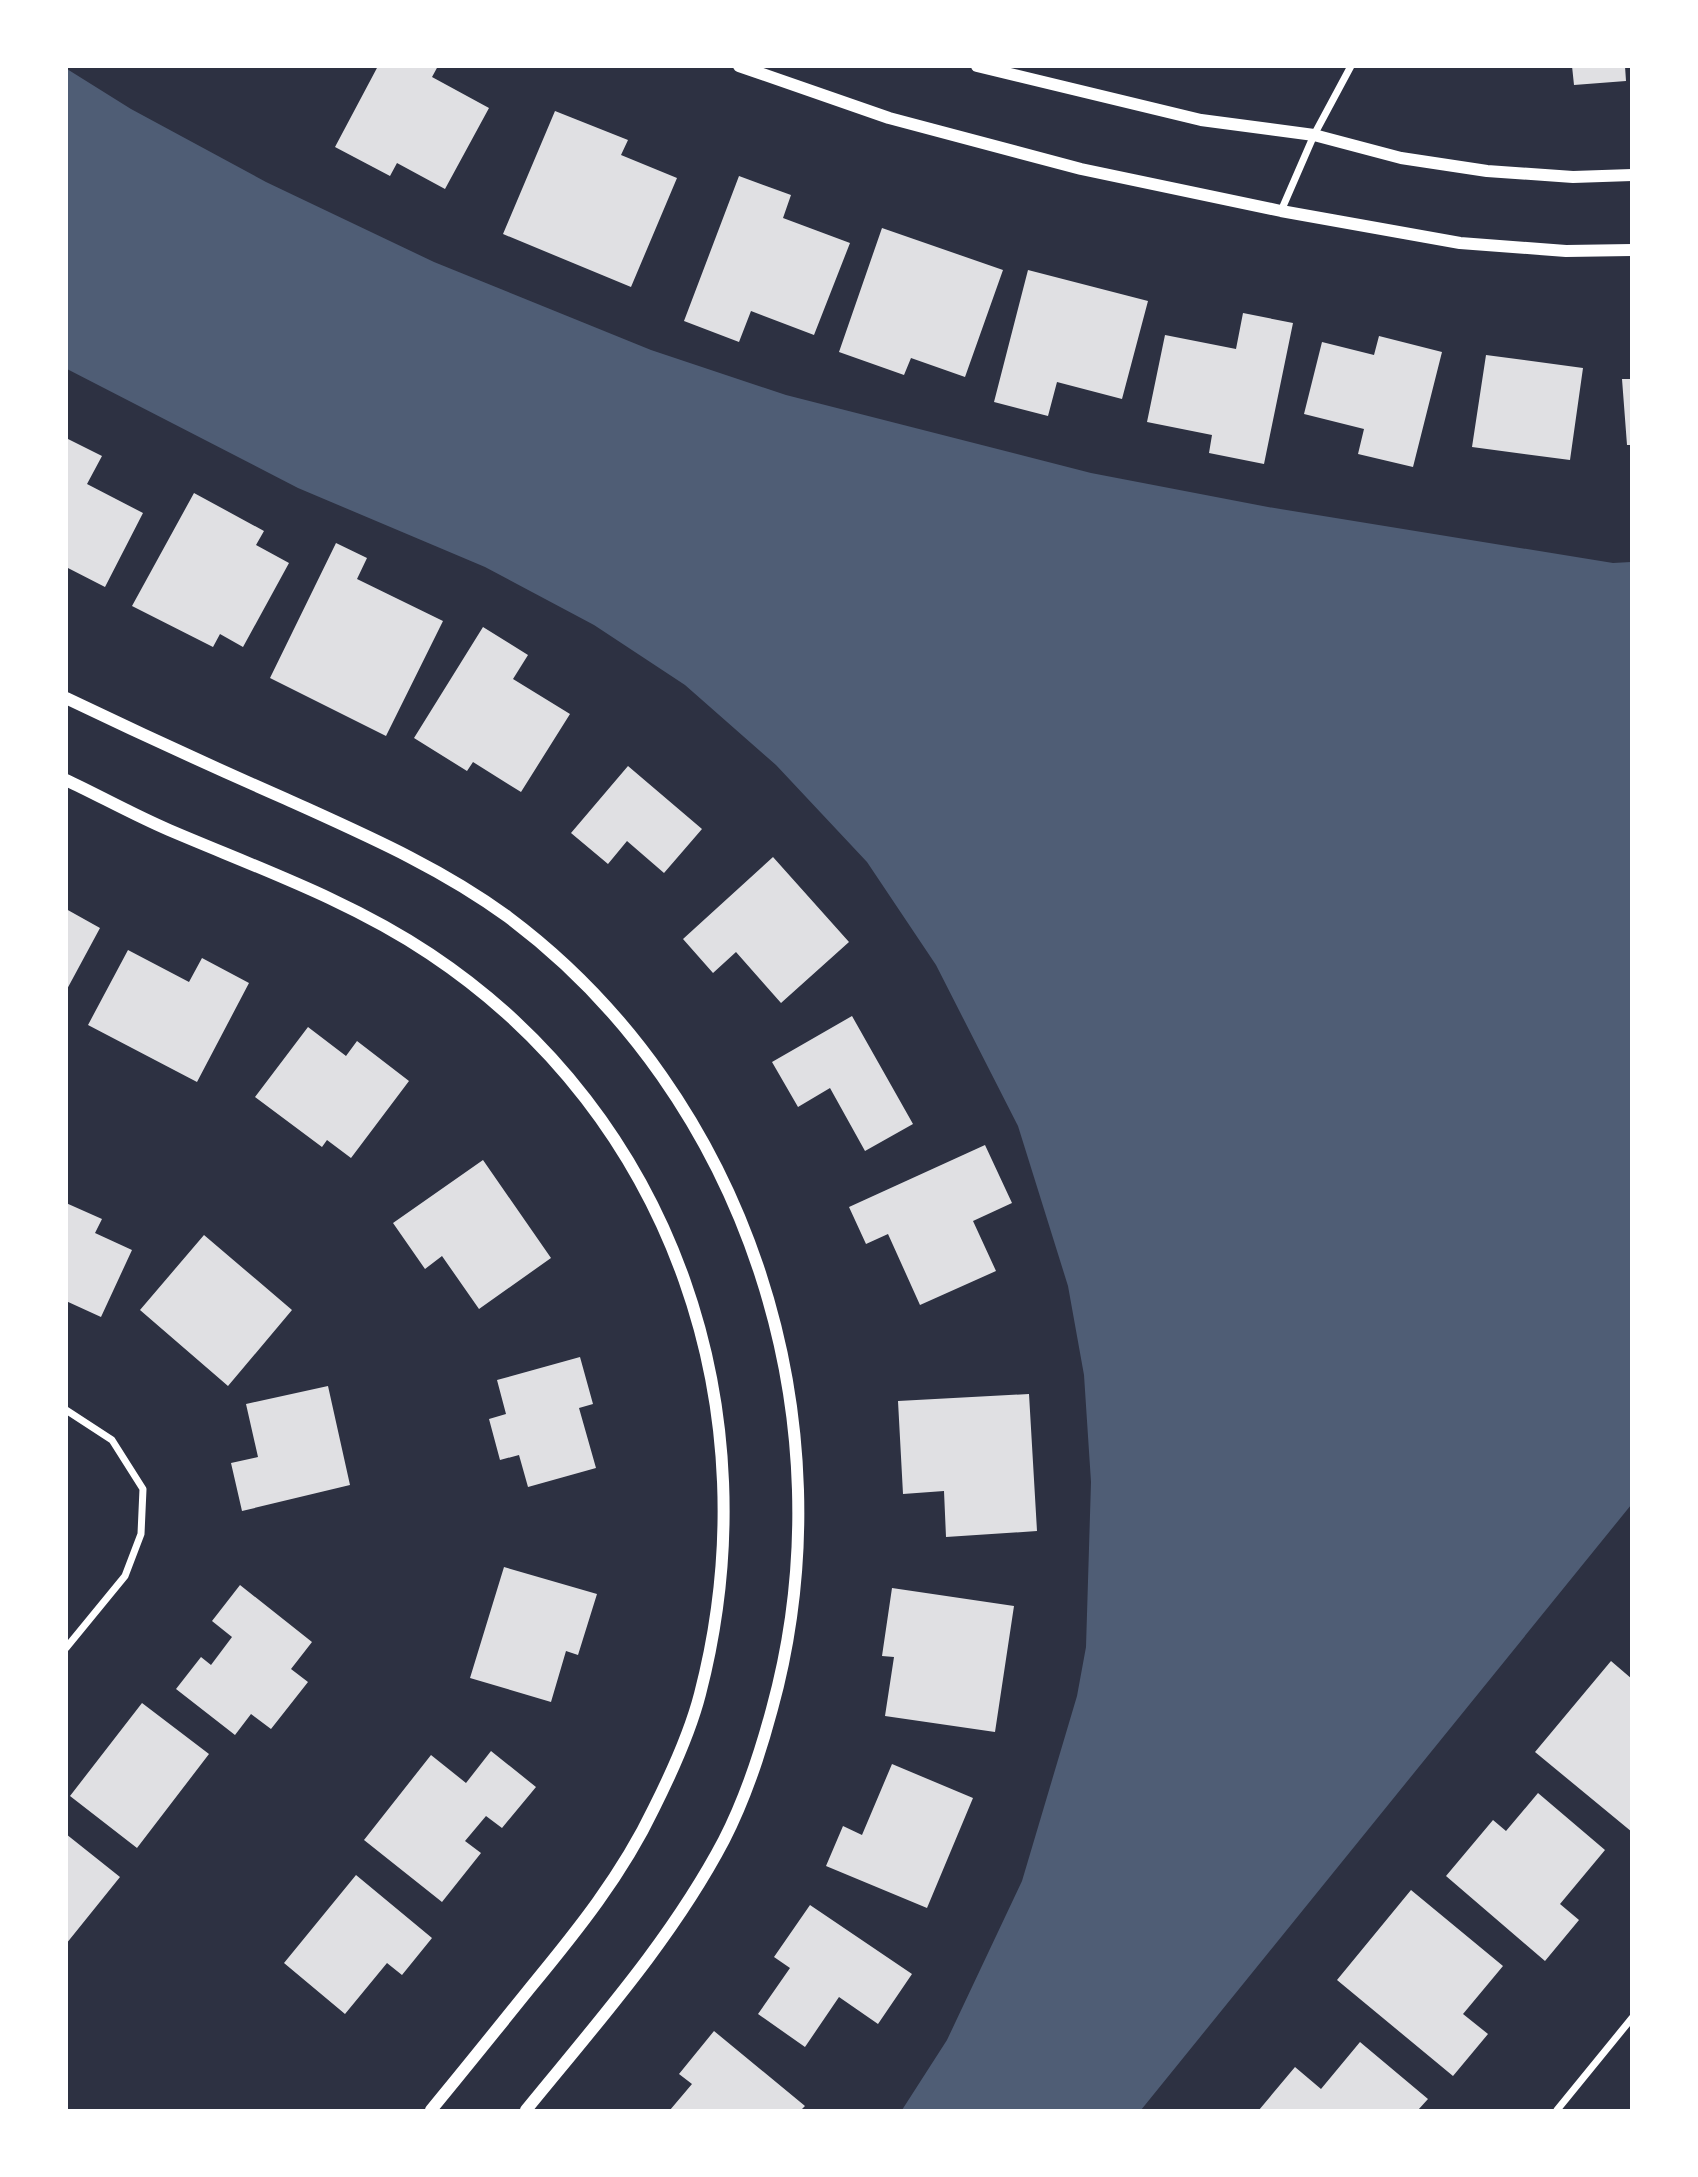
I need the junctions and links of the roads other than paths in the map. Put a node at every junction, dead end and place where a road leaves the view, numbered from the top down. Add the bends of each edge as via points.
1 (738, 66) edge
2 (977, 66) edge
3 (1351, 66) edge
4 (1314, 135) junction
5 (1632, 175) edge
6 (1280, 211) junction
7 (1632, 250) edge
8 (66, 698) edge
9 (66, 780) edge
10 (66, 1410) edge
11 (66, 1648) edge
12 (1632, 2018) edge
13 (431, 2110) edge
14 (526, 2110) edge
15 (1557, 2110) edge

1 - 6 street via 902,121 1081,169
2 - 4 street via 1201,120
3 - 4 street
4 - 5 street via 1401,158 1487,172
4 - 6 street
6 - 7 street via 1460,243 1566,251
8 - 14 street via 382,842 447,877 508,918 574,974 662,1076 723,1181 755,1255 790,1386 798,1458 796,1578 782,1673 763,1742 724,1839 671,1928
9 - 13 street via 163,827 321,893 431,955 482,993 578,1089 620,1147 679,1265 706,1345 724,1474 723,1558 715,1629 687,1732 653,1811 597,1904
10 - 11 street via 113,1440 142,1489 141,1534 125,1576
12 - 15 street

